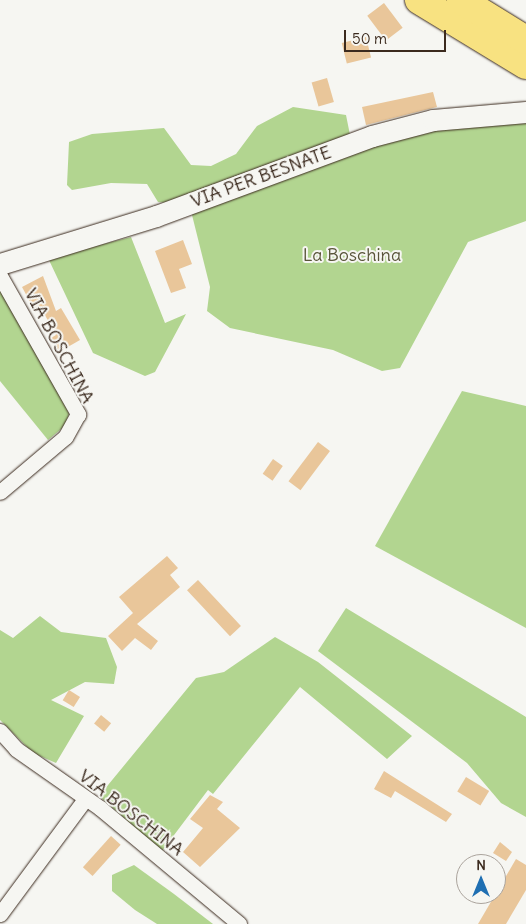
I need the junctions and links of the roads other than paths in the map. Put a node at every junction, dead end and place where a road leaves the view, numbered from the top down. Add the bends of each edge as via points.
1 (419, 0) edge
2 (461, 0) edge
3 (526, 40) edge
4 (526, 65) edge
5 (526, 112) edge
6 (0, 264) edge
7 (0, 276) edge
8 (0, 492) edge
9 (0, 731) edge
10 (85, 799) junction
11 (0, 914) edge
12 (239, 924) edge

1 - 4 highway
2 - 3 highway
5 - 6 street, VIA PER BESNATE via 433,120 372,136 156,216
7 - 8 street, VIA BOSCHINA via 78,414 65,437
9 - 10 street, VIA BOSCHINA via 16,749
10 - 11 street
10 - 12 street, VIA BOSCHINA

